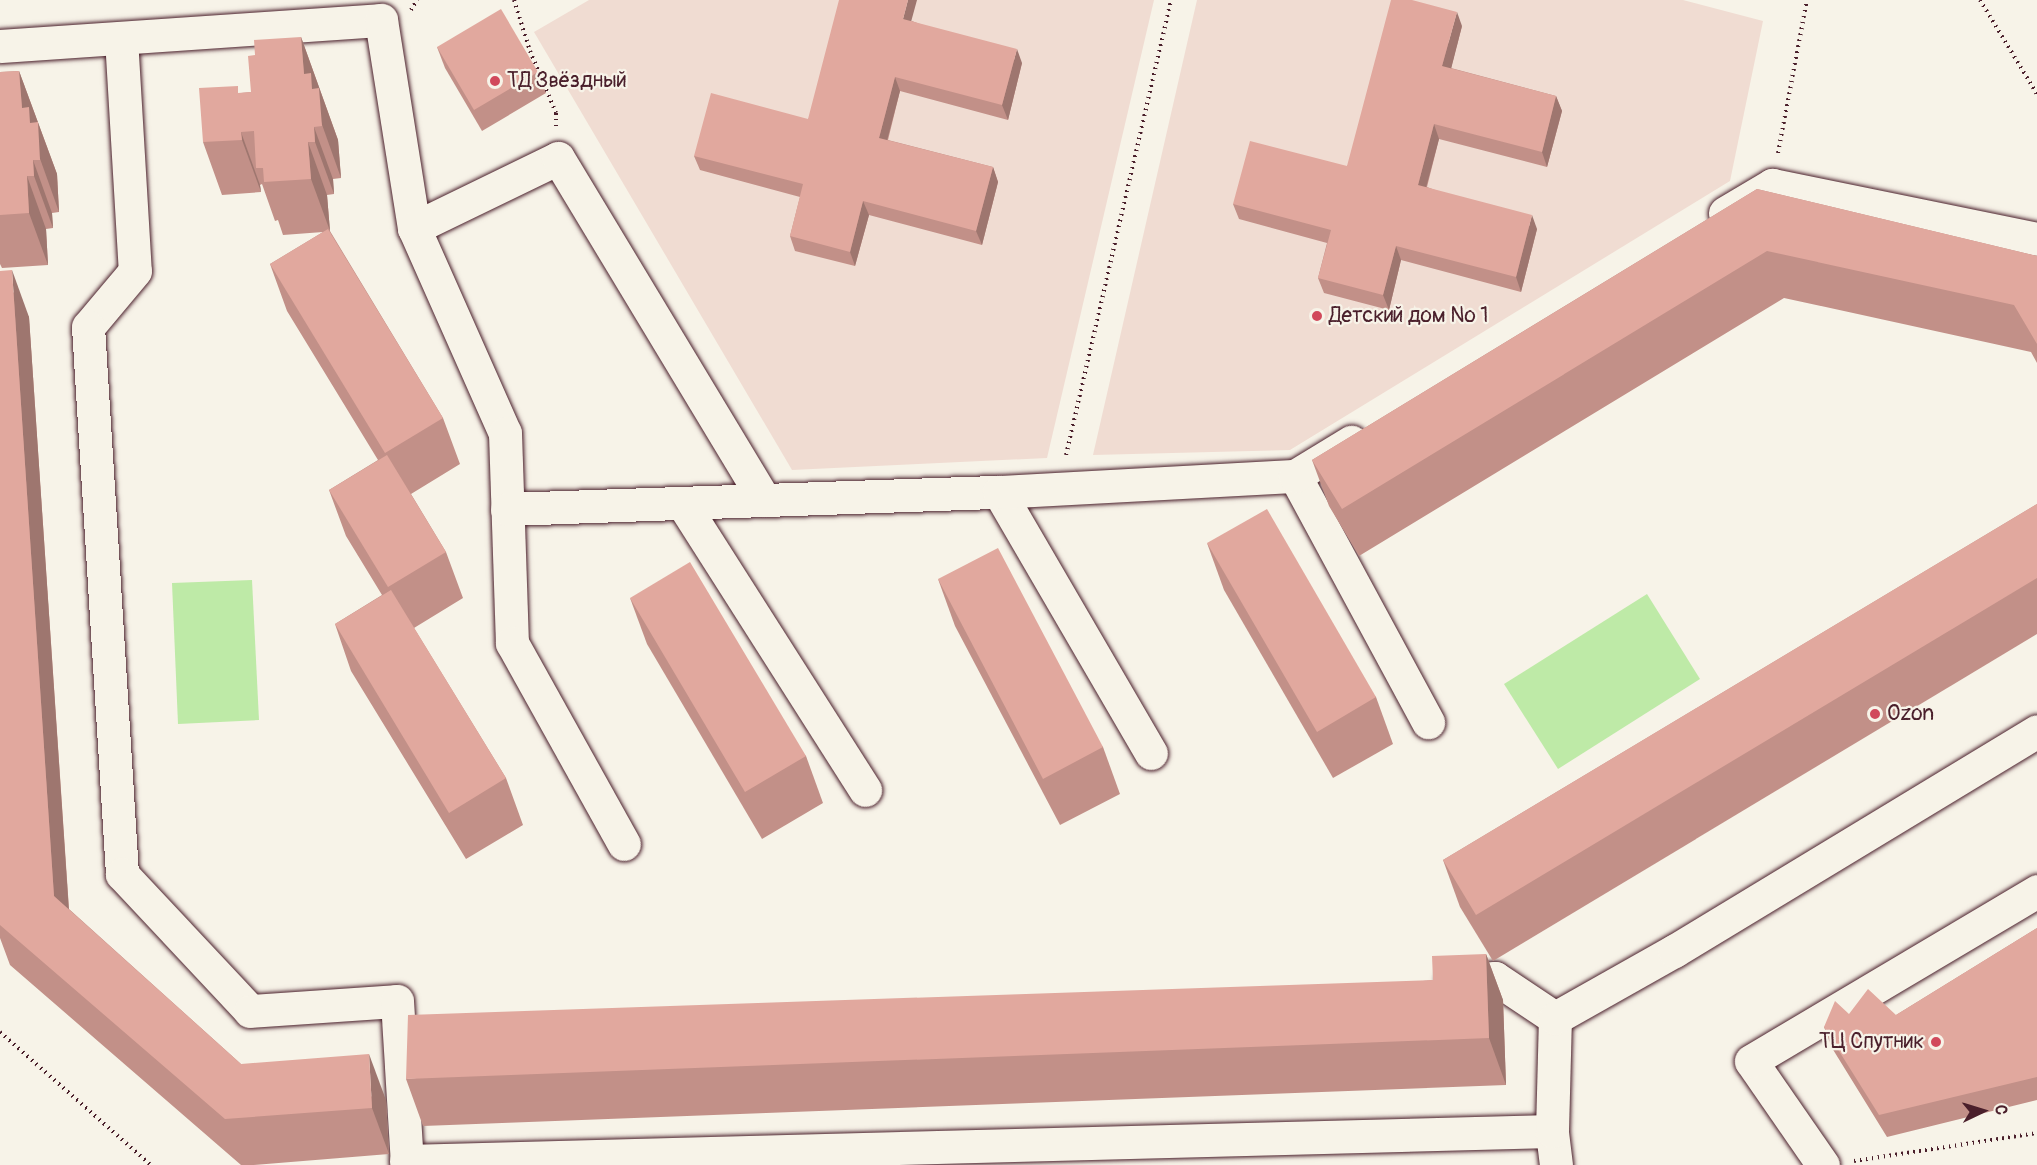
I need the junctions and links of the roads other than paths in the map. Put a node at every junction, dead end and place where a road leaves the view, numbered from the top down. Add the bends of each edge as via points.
1 (121, 38) junction
2 (0, 46) edge
3 (414, 228) junction
4 (1701, 228) edge
5 (2037, 239) edge
6 (1377, 426) edge
7 (1295, 476) junction
8 (999, 492) junction
9 (764, 500) junction
10 (683, 504) junction
11 (507, 509) junction
12 (1428, 722) dead end
13 (2037, 731) edge
14 (1151, 753) dead end
15 (865, 790) dead end
16 (624, 844) dead end
17 (2037, 891) edge
18 (1425, 983) edge
19 (1555, 1017) junction
20 (1552, 1131) junction
21 (407, 1163) edge
22 (1835, 1163) edge
23 (1556, 1165) edge

1 - 2 lane
1 - 3 lane via 381,20
1 - 21 lane via 135,271 88,327 122,874 250,1011 397,1001
3 - 9 lane via 558,158
3 - 11 lane via 505,433
4 - 5 lane via 1772,185
6 - 7 lane
7 - 8 lane
7 - 12 lane
8 - 9 lane
8 - 14 lane
9 - 10 lane
10 - 11 lane
10 - 15 lane
11 - 16 lane via 512,643
13 - 19 lane via 1674,951
17 - 22 lane via 1751,1061
18 - 19 lane via 1495,978
19 - 20 lane
20 - 21 lane
20 - 23 lane

